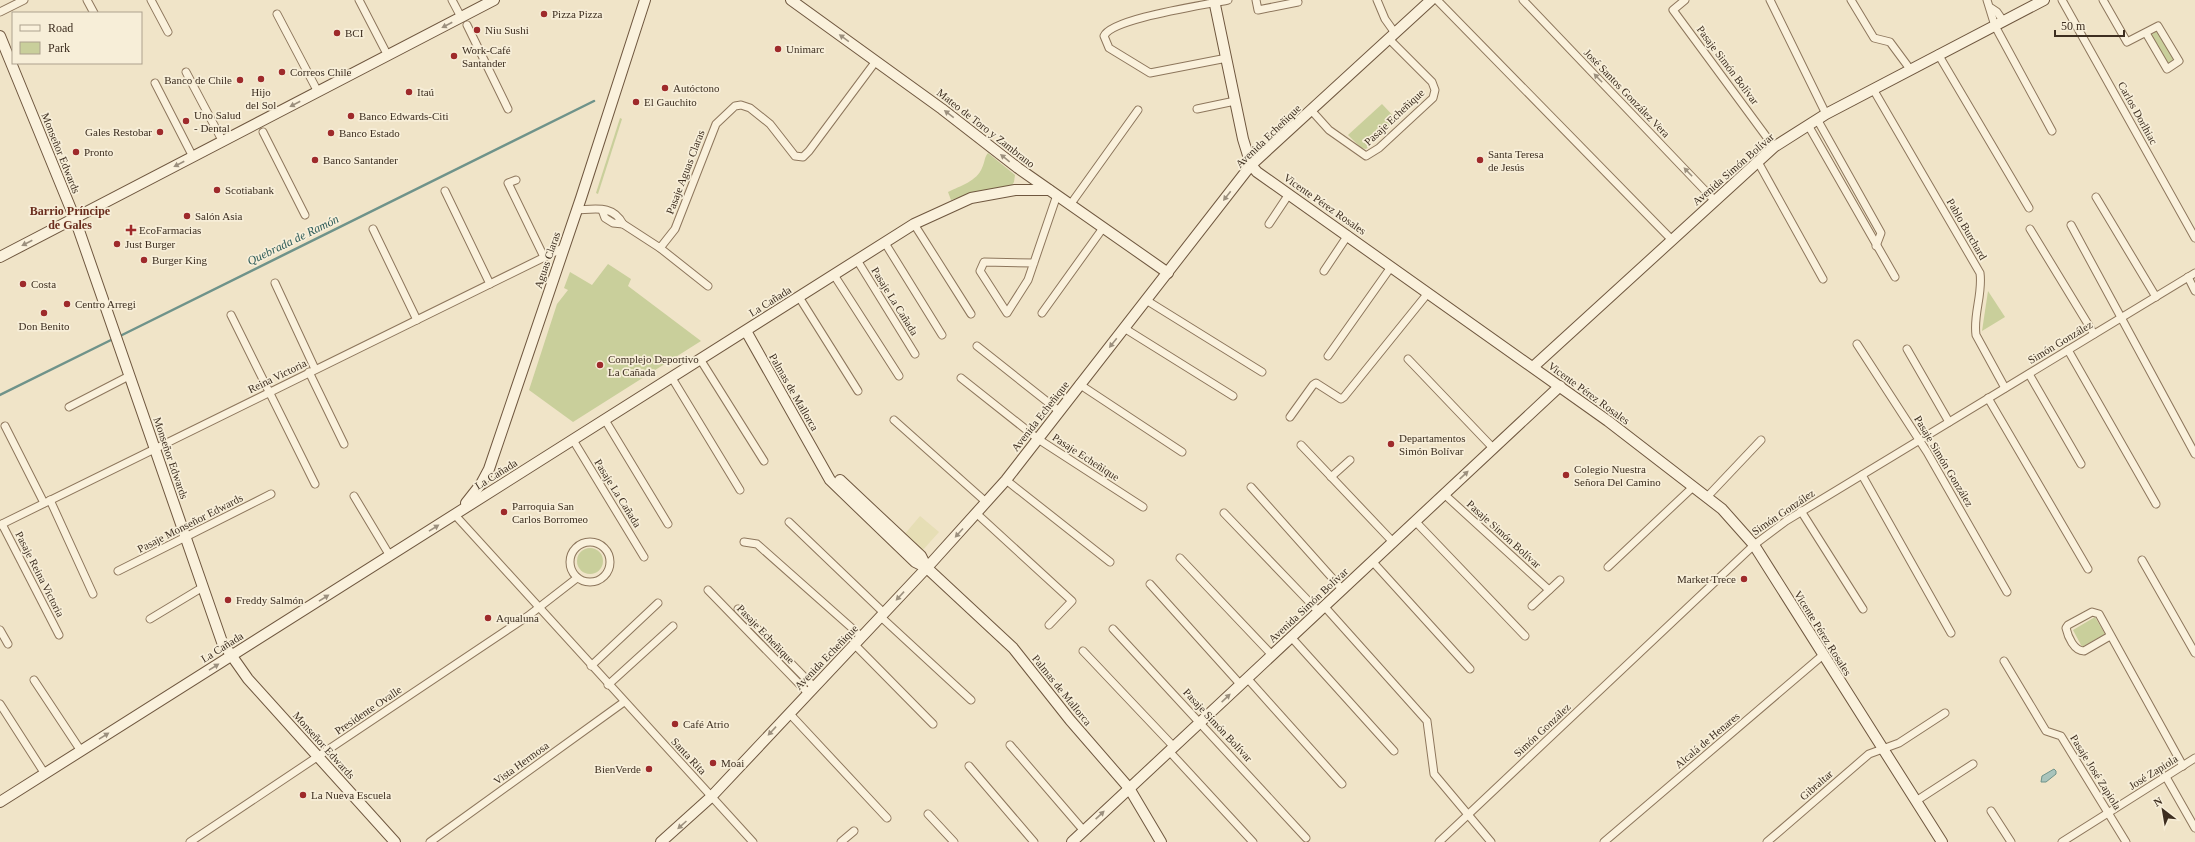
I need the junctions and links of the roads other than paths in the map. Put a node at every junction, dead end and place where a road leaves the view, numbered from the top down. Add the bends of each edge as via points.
1 (24, 0) edge
2 (87, 0) edge
3 (151, 0) edge
4 (359, 0) edge
5 (452, 0) edge
6 (494, 0) edge
7 (791, 0) edge
8 (1228, 0) edge
9 (1256, 0) edge
10 (1297, 0) edge
11 (1377, 0) edge
12 (1431, 0) edge
13 (1437, 0) edge
14 (1523, 0) edge
15 (1685, 0) edge
16 (1770, 0) edge
17 (1851, 0) edge
18 (1987, 0) edge
19 (2044, 0) edge
20 (2062, 0) edge
21 (2103, 0) edge
22 (647, 1) edge
23 (1215, 1) edge
24 (0, 12) edge
25 (93, 12) edge
26 (277, 14) dead end
27 (464, 21) junction
28 (1999, 24) junction
29 (168, 32) dead end
30 (2146, 33) junction
31 (0, 36) edge
32 (1392, 36) junction
33 (1938, 54) junction
34 (388, 56) junction
35 (1227, 58) junction
36 (876, 61) junction
37 (1910, 69) junction
38 (186, 72) dead end
39 (155, 83) dead end
40 (1873, 89) junction
41 (318, 92) junction
42 (1235, 101) junction
43 (508, 109) dead end
44 (1197, 109) dead end
45 (1138, 110) dead end
46 (1311, 110) junction
47 (1826, 114) junction
48 (1817, 119) junction
49 (1808, 125) junction
50 (2052, 131) dead end
51 (263, 132) dead end
52 (223, 142) junction
53 (1774, 147) junction
54 (193, 157) junction
55 (1758, 162) junction
56 (1251, 165) junction
57 (1031, 178) junction
58 (516, 180) dead end
59 (1015, 190) junction
60 (445, 191) dead end
61 (1053, 193) junction
62 (1290, 194) junction
63 (2096, 197) dead end
64 (1715, 201) junction
65 (1070, 205) junction
66 (2029, 208) dead end
67 (577, 210) junction
68 (304, 216) dead end
69 (74, 219) junction
70 (914, 224) junction
71 (1269, 224) dead end
72 (2071, 225) dead end
73 (1103, 228) junction
74 (373, 229) dead end
75 (2030, 229) dead end
76 (1348, 235) junction
77 (2195, 238) edge
78 (1672, 240) junction
79 (885, 243) junction
80 (1876, 246) junction
81 (563, 248) junction
82 (660, 248) junction
83 (0, 257) edge
84 (544, 257) junction
85 (857, 260) junction
86 (1034, 263) junction
87 (1391, 267) junction
88 (1324, 271) dead end
89 (1168, 273) junction
90 (2195, 273) edge
91 (834, 275) junction
92 (1895, 277) dead end
93 (2188, 277) junction
94 (1824, 280) dead end
95 (275, 283) dead end
96 (490, 284) junction
97 (708, 286) dead end
98 (2195, 291) edge
99 (1428, 293) junction
100 (2156, 296) junction
101 (799, 297) junction
102 (1146, 300) junction
103 (1042, 313) dead end
104 (971, 314) dead end
105 (231, 316) dead end
106 (2122, 317) junction
107 (417, 320) junction
108 (1124, 328) junction
109 (746, 331) junction
110 (2094, 334) junction
111 (942, 335) dead end
112 (1858, 344) dead end
113 (977, 346) dead end
114 (1907, 348) dead end
115 (2068, 350) junction
116 (915, 354) dead end
117 (1328, 356) dead end
118 (1408, 359) dead end
119 (700, 360) junction
120 (1533, 367) junction
121 (312, 371) junction
122 (1262, 372) dead end
123 (2029, 374) junction
124 (129, 376) junction
125 (899, 376) dead end
126 (672, 378) junction
127 (961, 378) dead end
128 (1079, 384) junction
129 (1560, 386) junction
130 (2005, 388) junction
131 (858, 391) dead end
132 (269, 392) junction
133 (1233, 396) dead end
134 (1988, 398) junction
135 (69, 407) dead end
136 (1059, 411) junction
137 (1290, 417) dead end
138 (605, 420) junction
139 (894, 420) dead end
140 (1950, 422) junction
141 (5, 426) dead end
142 (1038, 439) junction
143 (573, 440) junction
144 (1761, 440) dead end
145 (1919, 440) junction
146 (344, 444) dead end
147 (1300, 445) dead end
148 (155, 448) junction
149 (1493, 448) junction
150 (1182, 452) dead end
151 (2195, 454) edge
152 (1350, 460) dead end
153 (764, 461) dead end
154 (2081, 464) dead end
155 (489, 469) junction
156 (1862, 475) junction
157 (1331, 477) junction
158 (1006, 480) junction
159 (508, 481) junction
160 (315, 484) dead end
161 (1251, 487) dead end
162 (1693, 487) junction
163 (740, 490) dead end
164 (271, 494) dead end
165 (1444, 494) junction
166 (354, 496) dead end
167 (1707, 497) junction
168 (47, 502) junction
169 (986, 502) junction
170 (2156, 504) dead end
171 (1143, 508) dead end
172 (1801, 511) junction
173 (976, 513) junction
174 (1224, 513) dead end
175 (455, 515) junction
176 (1415, 521) junction
177 (789, 522) dead end
178 (1, 524) edge
179 (668, 524) dead end
180 (186, 536) junction
181 (744, 542) dead end
182 (1393, 542) junction
183 (1754, 545) junction
184 (390, 556) junction
185 (644, 557) dead end
186 (1180, 558) dead end
187 (2142, 560) dead end
188 (1372, 561) junction
189 (1110, 562) dead end
190 (1608, 567) dead end
191 (927, 568) junction
192 (2088, 569) dead end
193 (118, 571) dead end
194 (577, 578) junction
195 (1560, 580) dead end
196 (1150, 584) dead end
197 (203, 587) junction
198 (708, 590) dead end
199 (1342, 590) junction
200 (1549, 590) junction
201 (2007, 592) dead end
202 (93, 594) dead end
203 (658, 603) dead end
204 (1532, 606) dead end
205 (539, 609) junction
206 (738, 609) dead end
207 (1321, 609) junction
208 (1863, 609) dead end
209 (883, 615) junction
210 (150, 619) dead end
211 (1049, 624) dead end
212 (674, 626) dead end
213 (1113, 629) dead end
214 (0, 630) edge
215 (1951, 633) dead end
216 (58, 635) dead end
217 (1525, 636) dead end
218 (2110, 636) junction
219 (1291, 637) junction
220 (858, 641) junction
221 (8, 644) dead end
222 (1083, 651) dead end
223 (2195, 653) edge
224 (1272, 655) junction
225 (1824, 655) junction
226 (230, 656) junction
227 (2004, 661) dead end
228 (591, 666) junction
229 (1470, 669) dead end
230 (34, 680) dead end
231 (1244, 681) junction
232 (608, 685) junction
233 (811, 690) junction
234 (971, 700) dead end
235 (624, 702) junction
236 (0, 704) edge
237 (1945, 713) dead end
238 (789, 714) junction
239 (1200, 722) junction
240 (933, 724) dead end
241 (1010, 745) dead end
242 (1171, 749) junction
243 (1883, 749) junction
244 (81, 751) junction
245 (1394, 751) dead end
246 (318, 756) junction
247 (2195, 758) edge
248 (1972, 764) dead end
249 (969, 766) dead end
250 (2183, 766) junction
251 (45, 774) junction
252 (2166, 776) junction
253 (1342, 784) dead end
254 (1129, 788) junction
255 (712, 797) junction
256 (1916, 801) junction
257 (0, 802) edge
258 (1991, 811) dead end
259 (2108, 813) junction
260 (928, 814) dead end
261 (1468, 814) junction
262 (888, 818) dead end
263 (2195, 828) edge
264 (854, 830) dead end
265 (1084, 831) junction
266 (1306, 838) dead end
267 (1940, 841) edge
268 (190, 842) edge
269 (395, 842) edge
270 (430, 842) edge
271 (661, 842) edge
272 (753, 842) edge
273 (842, 842) edge
274 (954, 842) edge
275 (1034, 842) edge
276 (1072, 842) edge
277 (1161, 842) edge
278 (1253, 842) edge
279 (1439, 842) edge
280 (1491, 842) edge
281 (1604, 842) edge
282 (1766, 842) edge
283 (2011, 842) edge
284 (2064, 842) edge
285 (2126, 842) edge

1 - 24 street
2 - 25 street
3 - 29 street
4 - 34 street
5 - 27 street
6 - 27 street
36 -> 7 street, Mateo de Toro y Zambrano
8 - 23 street
9 - 10 street via 1258,10 1298,2
11 - 32 street, Pasaje Echeñique
12 - 32 street, Avenida Echeñique
13 - 78 street
64 -> 14 street, José Santos González Vera
15 - 53 street, Pasaje Simón Bolívar via 1673,10
16 - 47 street
17 - 37 street via 1874,38 1890,42
18 - 28 street via 1991,15
19 - 28 street, Avenida Simón Bolívar
20 - 77 street, Carlos Dorlhiac
21 - 30 street via 2126,42
22 - 67 street, Aguas Claras
23 - 35 street
23 - 35 street via 1112,27 1104,36 1109,48 1150,73
26 - 41 street
27 -> 34 street
27 - 43 street
28 - 33 street, Avenida Simón Bolívar
28 - 50 street
30 - 30 street via 2158,26 2179,61 2167,69
31 - 69 street, Monseñor Edwards
32 - 46 street, Avenida Echeñique
32 - 46 street, Pasaje Echeñique via 1432,82 1435,90 1433,98 1379,148 1366,156 1329,130
33 - 37 street, Avenida Simón Bolívar
33 - 66 street
34 - 41 street
35 - 42 street
57 -> 36 street, Mateo de Toro y Zambrano via 942,108
36 - 82 street, Pasaje Aguas Claras via 802,157 795,156 763,117 746,107 735,106 716,124 675,230
37 - 40 street, Avenida Simón Bolívar
38 - 52 street
39 - 54 street
40 - 47 street, Avenida Simón Bolívar
40 - 130 street, Pablo Burchard via 1980,273 1981,283 1974,325 1976,335
41 -> 52 street
42 - 44 street
42 - 56 street
45 - 65 street
46 - 56 street, Avenida Echeñique
47 - 48 street, Avenida Simón Bolívar
48 - 49 street, Avenida Simón Bolívar
48 - 80 street via 1881,233
49 - 53 street, Avenida Simón Bolívar
49 - 80 street
51 - 68 street
52 - 54 street
53 - 55 street, Avenida Simón Bolívar
54 -> 69 street
55 - 64 street, Avenida Simón Bolívar
55 - 94 street
56 - 62 street, Vicente Pérez Rosales
56 -> 89 street, Avenida Echeñique
57 - 59 street, La Cañada
57 - 61 street, Mateo de Toro y Zambrano
58 - 84 street via 508,183
59 - 61 street, La Cañada
59 - 70 street, La Cañada via 971,198
60 - 96 street
61 - 65 street, Mateo de Toro y Zambrano
61 - 86 street
62 - 71 street
62 - 76 street, Vicente Pérez Rosales
63 - 100 street
64 - 78 street, Avenida Simón Bolívar
65 - 73 street, Mateo de Toro y Zambrano
67 - 81 street, Aguas Claras
67 - 82 street via 602,210 605,218 613,223 626,225
69 -> 83 street
69 - 124 street, Monseñor Edwards
70 - 79 street, La Cañada
70 - 104 street
72 - 106 street
73 - 89 street, Mateo de Toro y Zambrano
73 - 103 street
74 - 107 street
75 - 110 street
76 - 87 street, Vicente Pérez Rosales
76 - 88 street
78 - 120 street, Avenida Simón Bolívar
79 - 85 street, La Cañada
79 - 111 street, Pasaje La Cañada
80 - 92 street
81 - 84 street, Reina Victoria
81 - 155 street, Aguas Claras
82 - 97 street
84 - 96 street, Reina Victoria
85 - 91 street, La Cañada
85 - 116 street, Pasaje La Cañada
86 - 86 street via 984,262 980,271 1006,313 1028,280
87 - 99 street, Vicente Pérez Rosales
87 - 117 street
89 - 102 street, Avenida Echeñique
90 - 93 street, Simón González
91 - 101 street, La Cañada
91 - 125 street
93 - 98 street
93 - 100 street, Simón González
95 - 121 street
96 - 107 street, Reina Victoria
99 - 120 street, Vicente Pérez Rosales
99 - 137 street via 1344,397 1336,398 1316,383
100 - 106 street, Simón González
101 - 109 street, La Cañada
101 - 131 street
102 - 108 street, Avenida Echeñique
102 - 122 street
105 - 132 street
106 - 110 street, Simón González
106 - 151 street
107 - 121 street, Reina Victoria
108 -> 128 street, Avenida Echeñique
108 - 133 street
109 - 119 street, La Cañada
109 - 191 street, Palmas de Mallorca via 822,466 921,556
110 - 115 street, Simón González
112 - 145 street, Pasaje Simón González
113 - 136 street
114 - 140 street
115 - 123 street, Simón González
115 - 170 street
118 - 149 street
119 - 126 street, La Cañada
119 - 153 street
120 - 129 street, Vicente Pérez Rosales
121 - 132 street, Reina Victoria
121 - 146 street
123 - 130 street, Simón González
123 - 154 street
124 - 135 street
124 - 148 street, Monseñor Edwards
126 - 138 street, La Cañada
126 - 163 street
127 - 142 street, Pasaje Echeñique
128 - 136 street, Avenida Echeñique
128 - 150 street
129 - 149 street, Avenida Simón Bolívar
129 - 162 street, Vicente Pérez Rosales
130 - 134 street, Simón González
132 - 148 street, Reina Victoria
132 - 160 street
134 - 140 street, Simón González
134 - 192 street
136 - 142 street, Avenida Echeñique
138 - 143 street, La Cañada
138 - 179 street
139 - 169 street
140 - 145 street, Simón González
141 - 168 street
142 - 158 street, Avenida Echeñique
142 - 171 street, Pasaje Echeñique
143 - 159 street, La Cañada
143 - 185 street, Pasaje La Cañada
144 - 167 street
145 - 156 street, Simón González
145 - 201 street, Pasaje Simón González
147 - 157 street
148 - 168 street, Reina Victoria
148 - 180 street, Monseñor Edwards
165 -> 149 street, Avenida Simón Bolívar
152 - 157 street
155 - 159 street via 497,480
155 - 175 street, Aguas Claras via 472,497
156 - 172 street, Simón González
156 - 215 street
157 - 182 street
158 - 169 street, Avenida Echeñique
158 - 189 street
159 - 175 street, La Cañada
161 - 199 street
162 - 167 street, Vicente Pérez Rosales
162 - 190 street
164 - 180 street, Pasaje Monseñor Edwards
165 - 176 street, Avenida Simón Bolívar
165 - 200 street, Pasaje Simón Bolívar
166 - 184 street
167 - 183 street, Vicente Pérez Rosales via 1722,509
168 - 178 street, Reina Victoria
168 - 202 street
169 - 173 street, Avenida Echeñique
172 - 183 street, Simón González
172 - 208 street
173 -> 191 street, Avenida Echeñique
173 - 211 street via 1072,601
174 - 207 street
184 -> 175 street, La Cañada
175 - 205 street, Santa Rita
176 - 182 street, Avenida Simón Bolívar
176 - 217 street
177 - 209 street
178 - 216 street, Pasaje Reina Victoria
180 - 193 street, Pasaje Monseñor Edwards
180 - 197 street, Monseñor Edwards
181 - 220 street via 757,544
182 - 188 street, Avenida Simón Bolívar
183 - 225 street, Vicente Pérez Rosales
183 - 261 street, Simón González
226 -> 184 street, La Cañada
186 - 224 street
187 - 223 street
188 - 199 street, Avenida Simón Bolívar
188 - 229 street
191 -> 209 street, Avenida Echeñique
191 - 254 street, Palmas de Mallorca via 1013,648 1070,720
194 - 194 street via 583,581 596,581 606,573 610,560 604,548 593,542 575,549 570,561
194 - 205 street, Presidente Ovalle
195 - 200 street
196 - 231 street
197 - 210 street
197 - 226 street, Monseñor Edwards via 222,642
198 - 233 street, Pasaje Echeñique
199 - 207 street, Avenida Simón Bolívar
200 - 204 street
203 - 228 street
205 - 228 street, Santa Rita
205 - 246 street, Presidente Ovalle
206 - 233 street, Pasaje Echeñique
207 - 219 street, Avenida Simón Bolívar
207 - 261 street via 1427,721 1434,774
209 - 220 street, Avenida Echeñique
209 - 234 street
212 - 232 street
213 - 239 street, Pasaje Simón Bolívar
214 - 221 street
218 - 218 street via 2080,651 2066,628 2095,612 2099,614
218 - 250 street
219 - 224 street, Avenida Simón Bolívar
219 - 245 street
220 - 233 street, Avenida Echeñique
220 - 240 street
222 - 242 street
224 - 231 street, Avenida Simón Bolívar
225 - 243 street, Vicente Pérez Rosales
225 - 281 street, Alcalá de Henares
244 -> 226 street, La Cañada
226 - 246 street, Monseñor Edwards
227 - 259 street, Pasaje José Zapiola via 2046,731 2061,736
228 - 232 street, Santa Rita
230 - 244 street
239 -> 231 street, Avenida Simón Bolívar
231 - 253 street
232 - 235 street, Santa Rita
233 - 238 street, Avenida Echeñique
235 - 255 street, Santa Rita
235 - 270 street, Vista Hermosa
236 - 251 street
237 - 243 street, Gibraltar via 1899,743
238 -> 255 street, Avenida Echeñique
238 - 262 street
239 - 242 street, Avenida Simón Bolívar
239 - 266 street, Pasaje Simón Bolívar
241 - 265 street
242 - 254 street, Avenida Simón Bolívar
242 - 278 street
243 - 256 street, Vicente Pérez Rosales
243 - 282 street, Gibraltar via 1869,754
244 - 251 street, La Cañada
246 - 268 street, Presidente Ovalle
246 - 269 street, Monseñor Edwards
247 - 250 street, José Zapiola
248 - 256 street
249 - 275 street
250 - 252 street, José Zapiola
251 - 257 street, La Cañada
252 - 259 street, José Zapiola
252 - 263 street
265 -> 254 street, Avenida Simón Bolívar
254 - 277 street, Palmas de Mallorca
255 -> 271 street, Avenida Echeñique
255 - 272 street, Santa Rita
256 - 267 street, Vicente Pérez Rosales
258 - 283 street
259 - 284 street, José Zapiola
259 - 285 street, Pasaje José Zapiola
260 - 274 street
261 - 279 street, Simón González
261 - 280 street
264 - 273 street
265 - 276 street, Avenida Simón Bolívar

